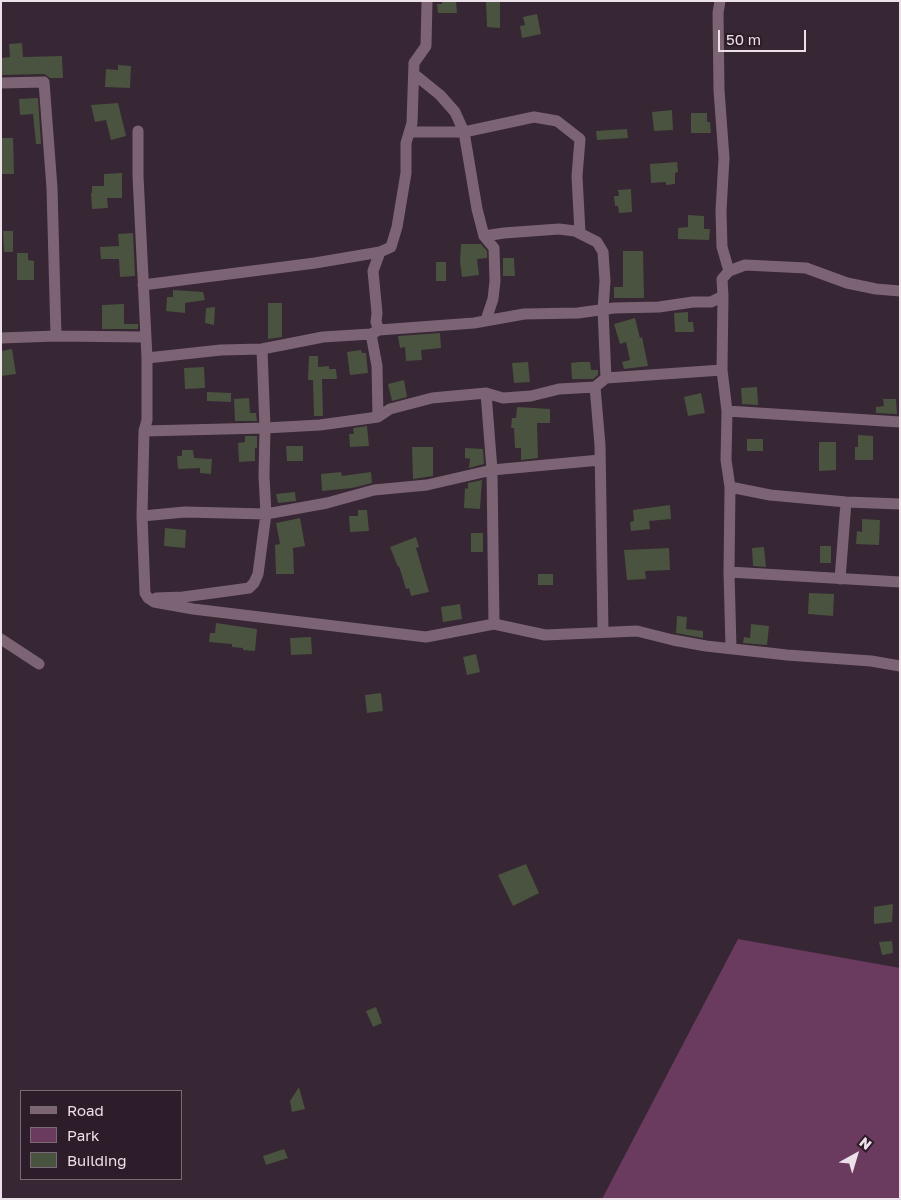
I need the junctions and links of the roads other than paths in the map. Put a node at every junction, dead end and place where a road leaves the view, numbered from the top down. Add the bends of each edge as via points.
1 (427, 1) edge
2 (720, 1) edge
3 (414, 74) junction
4 (1, 83) edge
5 (138, 131) dead end
6 (410, 132) junction
7 (464, 132) junction
8 (580, 233) junction
9 (484, 236) junction
10 (380, 252) junction
11 (729, 271) junction
12 (143, 285) junction
13 (900, 291) edge
14 (723, 296) junction
15 (603, 310) junction
16 (486, 320) junction
17 (375, 332) junction
18 (56, 336) junction
19 (1, 338) edge
20 (145, 338) junction
21 (262, 349) junction
22 (146, 358) junction
23 (722, 370) junction
24 (606, 378) junction
25 (595, 387) junction
26 (486, 393) junction
27 (727, 412) junction
28 (378, 417) junction
29 (900, 422) edge
30 (265, 428) junction
31 (144, 431) junction
32 (600, 460) junction
33 (492, 470) junction
34 (730, 487) junction
35 (846, 502) junction
36 (900, 504) edge
37 (266, 514) junction
38 (142, 516) junction
39 (729, 572) junction
40 (840, 578) junction
41 (900, 582) edge
42 (148, 598) junction
43 (494, 624) junction
44 (603, 631) junction
45 (1, 639) edge
46 (731, 648) junction
47 (39, 664) dead end
48 (900, 666) edge

1 - 3 street via 426,46 414,64
2 - 11 street via 719,80 724,158 722,247
3 - 6 street
3 - 7 street via 455,112
4 - 18 street via 44,82 52,188
5 - 12 street
6 - 7 street
6 - 10 street via 397,227 391,247
7 - 8 street via 534,117 557,121 580,139 577,176
7 - 9 street
8 - 9 street via 559,229
8 - 15 street via 597,242 603,252
9 - 16 street via 494,248 495,281
10 - 12 street
10 - 17 street via 373,271 377,313
11 - 13 street via 745,265 789,266 806,268 847,283
11 - 14 street via 722,279
12 - 20 street
14 - 15 street via 710,302
14 - 23 street
15 - 16 street via 524,314
15 - 24 street
16 - 17 street
17 - 21 street via 323,337
17 - 28 street
18 - 19 street
18 - 20 street
20 - 22 street
21 - 22 street
21 - 30 street
22 - 31 street via 147,420
23 - 24 street
23 - 27 street
24 - 25 street
25 - 26 street via 503,398
25 - 32 street
26 - 28 street via 432,398 390,409
26 - 33 street
27 - 29 street
27 - 34 street via 726,460
28 - 30 street
30 - 31 street
30 - 37 street
31 - 38 street
32 - 33 street
32 - 44 street
33 - 37 street via 427,485 374,490
33 - 43 street
34 - 35 street via 770,495
34 - 39 street
35 - 36 street
35 - 40 street
37 - 38 street via 185,512
37 - 42 street via 258,574 249,588
38 - 42 street via 144,584
39 - 40 street
39 - 46 street
40 - 41 street
42 - 43 street via 154,602 202,610 426,637
43 - 44 street via 545,635
44 - 46 street via 637,630 673,640
45 - 47 street
46 - 48 street

